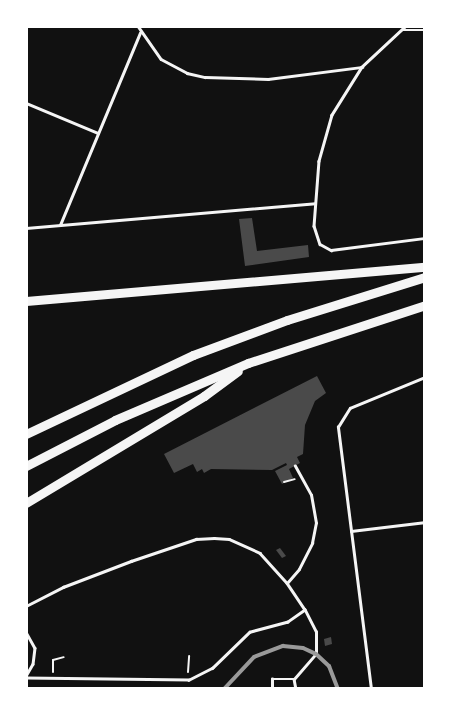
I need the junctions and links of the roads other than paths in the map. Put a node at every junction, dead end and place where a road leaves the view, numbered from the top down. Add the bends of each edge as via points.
1 (138, 26) edge
2 (406, 26) edge
3 (402, 30) junction
4 (425, 30) edge
5 (140, 32) junction
6 (362, 67) junction
7 (26, 102) edge
8 (98, 133) junction
9 (315, 202) junction
10 (60, 225) junction
11 (26, 228) edge
12 (425, 238) edge
13 (425, 267) edge
14 (425, 277) edge
15 (26, 301) edge
16 (425, 305) edge
17 (248, 363) junction
18 (425, 377) edge
19 (26, 434) edge
20 (26, 466) edge
21 (295, 466) dead end
22 (26, 503) edge
23 (425, 522) edge
24 (352, 531) junction
25 (287, 583) junction
26 (26, 606) edge
27 (305, 610) junction
28 (26, 632) edge
29 (26, 677) edge
30 (294, 679) junction
31 (272, 689) edge
32 (296, 689) edge
33 (372, 689) edge

1 - 5 lane
2 - 3 lane
3 - 4 lane
3 - 6 lane
5 - 6 lane via 162,59 187,73 205,77 268,79
5 - 8 lane
6 - 9 lane via 343,94 327,128
7 - 8 lane
8 - 10 lane
9 - 10 lane
9 - 12 lane via 316,236 325,248 342,249
10 - 11 lane
13 - 15 highway
14 - 19 highway via 286,320 193,355
16 - 17 highway
17 - 20 highway via 115,420
17 - 22 highway via 204,396
18 - 24 lane via 364,400 342,417 338,441
21 - 25 lane via 311,495 316,523 312,543 299,569
23 - 24 lane
24 - 33 lane
25 - 26 lane via 260,553 247,545 229,539 196,539 63,587
25 - 27 lane
27 - 29 lane via 288,622 250,632 213,668 186,680
27 - 30 lane via 316,632 318,647 313,659
28 - 29 lane via 35,648 33,664
30 - 31 lane via 272,679
30 - 32 lane

